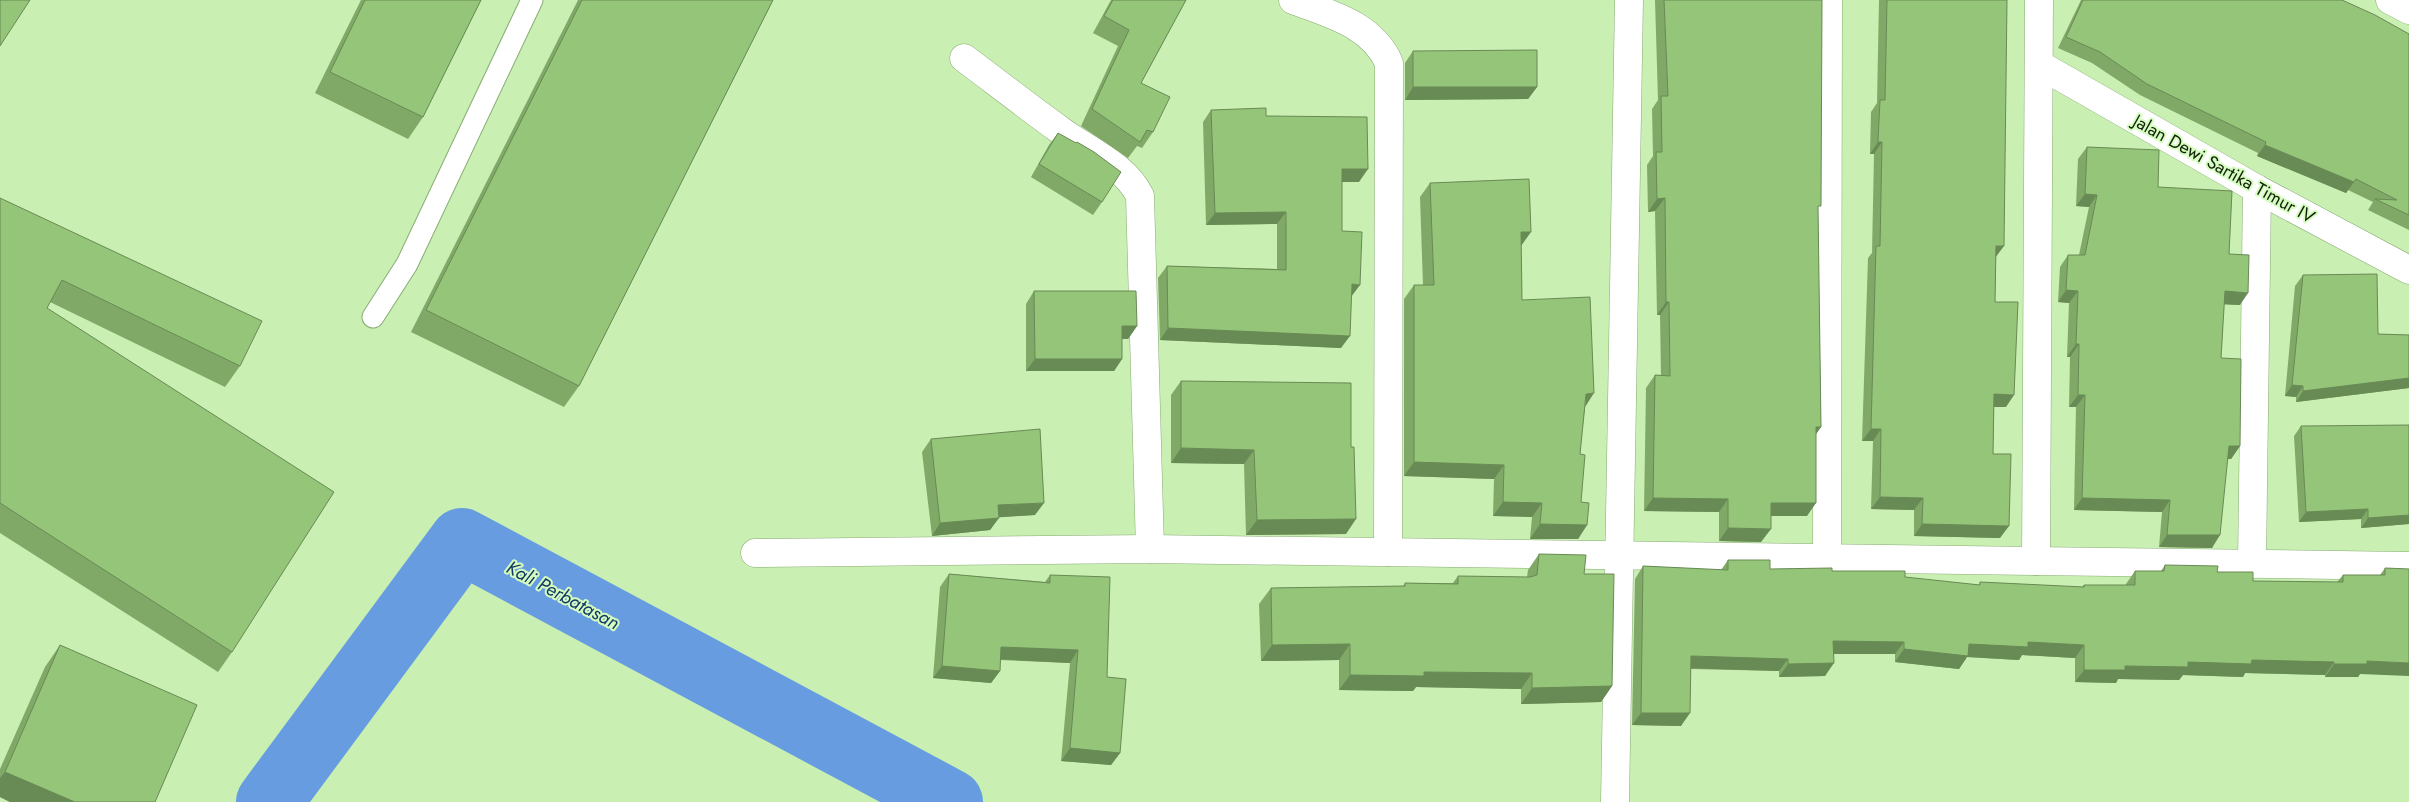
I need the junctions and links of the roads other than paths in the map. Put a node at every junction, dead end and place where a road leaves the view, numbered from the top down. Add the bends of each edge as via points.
1 (532, 0) edge
2 (1293, 0) edge
3 (1629, 0) edge
4 (1828, 0) edge
5 (2039, 0) edge
6 (2390, 0) edge
7 (2409, 10) edge
8 (964, 58) dead end
9 (2040, 65) junction
10 (2257, 189) junction
11 (2409, 270) edge
12 (373, 317) dead end
13 (1150, 549) junction
14 (755, 552) dead end
15 (1388, 552) junction
16 (1619, 555) junction
17 (1827, 558) junction
18 (2036, 561) junction
19 (2252, 564) junction
20 (2409, 566) edge
21 (1615, 802) edge

1 - 12 lane via 407,264
2 - 15 street via 1337,17 1370,35 1389,63
3 - 16 street
4 - 17 street
5 - 9 street
6 - 7 street
8 - 13 street via 1117,169 1131,180 1140,196
9 - 10 street, Jalan Dewi Sartika Timur IV
9 - 18 street
10 - 11 street, Jalan Dewi Sartika Timur IV
10 - 19 street
13 - 14 street
13 - 15 street
15 - 16 street
16 - 17 street
16 - 21 street
17 - 18 street
18 - 19 street
19 - 20 street

